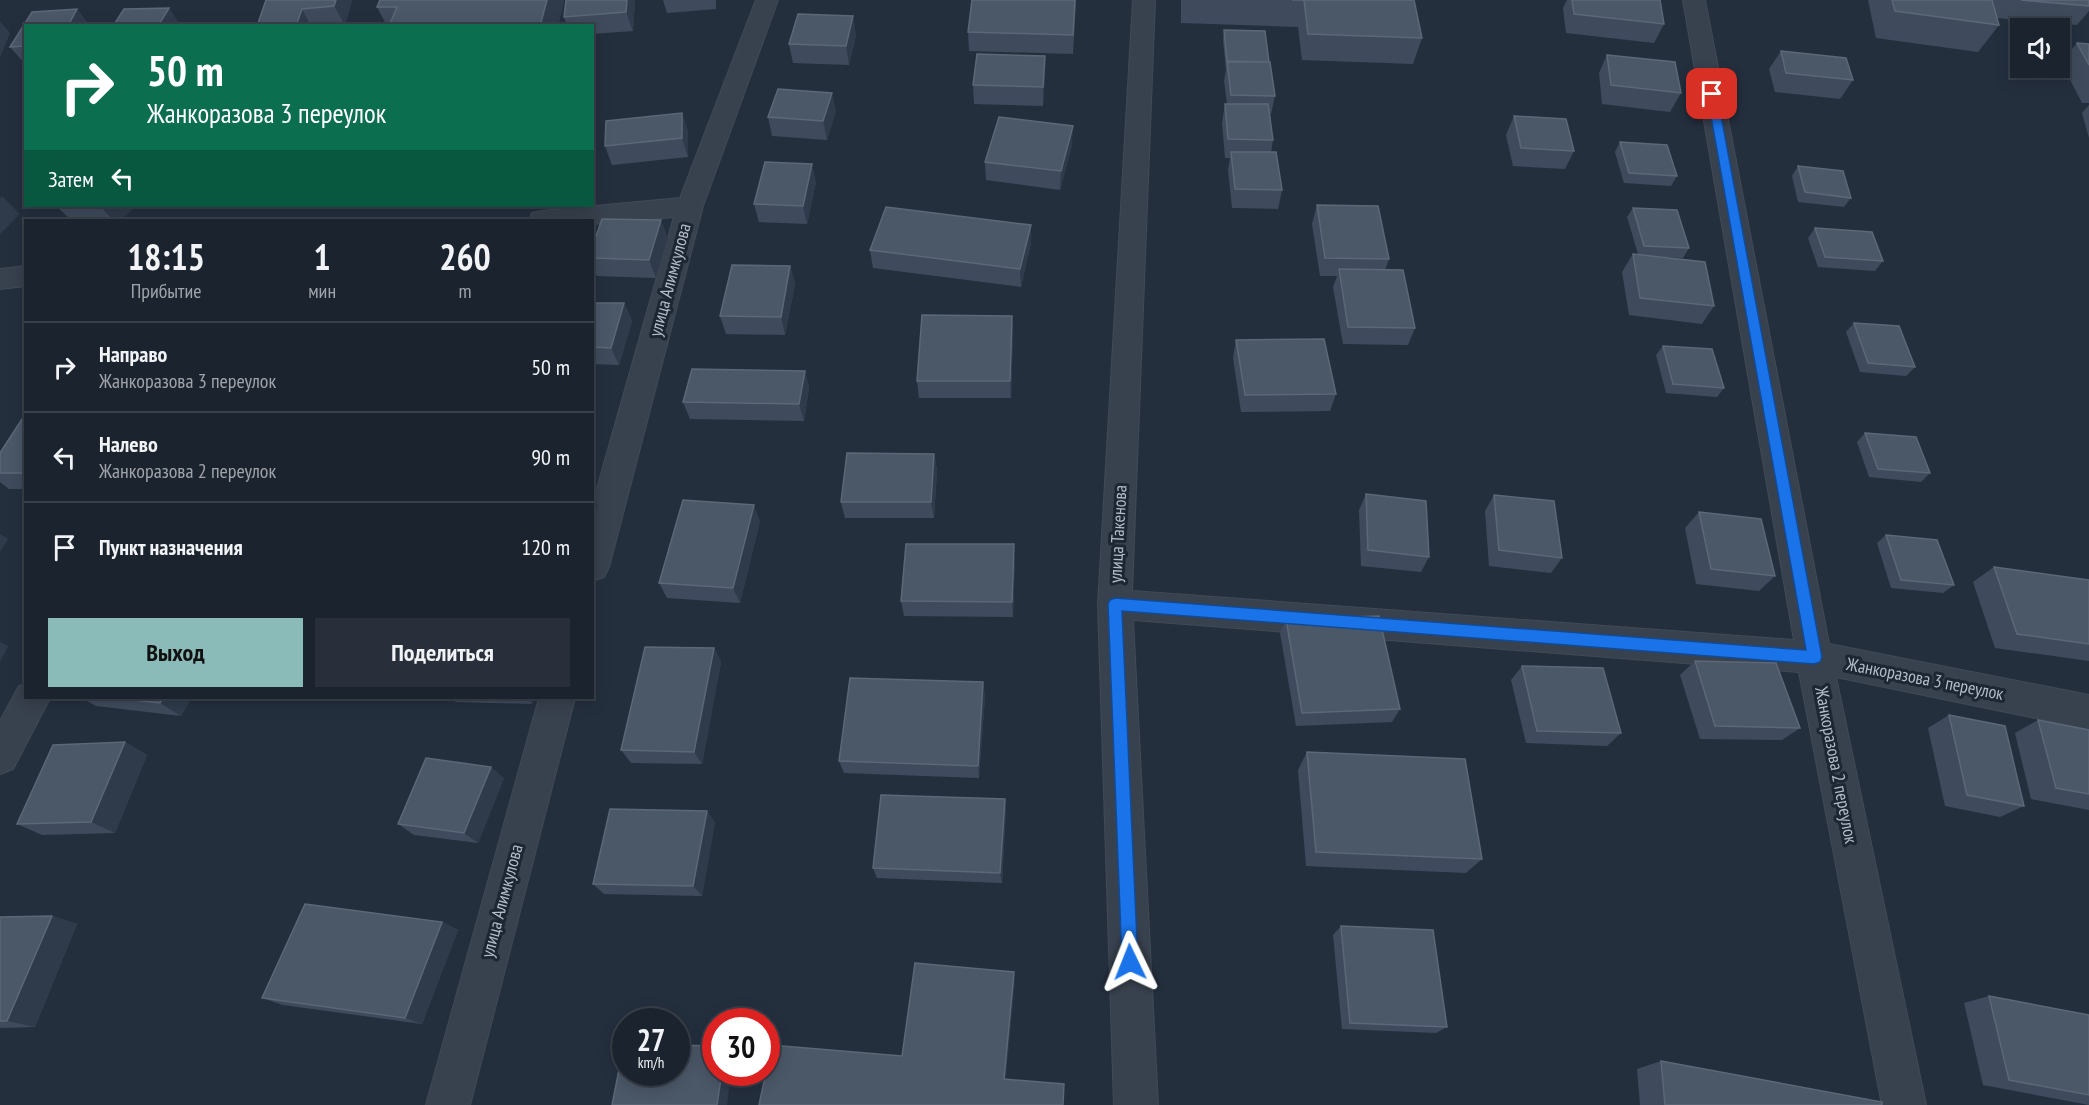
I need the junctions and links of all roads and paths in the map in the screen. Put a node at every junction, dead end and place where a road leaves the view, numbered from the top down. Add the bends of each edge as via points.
1 (766, 0) edge
2 (1144, 0) edge
3 (1695, 0) edge
4 (690, 206) junction
5 (553, 219) edge
6 (24, 276) edge
7 (0, 279) edge
8 (594, 560) edge
9 (1115, 604) junction
10 (1814, 657) junction
11 (31, 699) edge
12 (557, 699) edge
13 (2089, 712) edge
14 (0, 757) edge
15 (448, 1105) edge
16 (1136, 1105) edge
17 (1904, 1105) edge

1 - 4 street, улица Алимкулова
2 - 9 street, улица Такенова
3 - 10 street, Жанкоразова 2 переулок
4 - 5 street
4 - 8 street, улица Алимкулова
6 - 7 street
9 - 10 street, Жанкоразова 3 переулок
9 - 16 street, улица Такенова
10 - 13 street, Жанкоразова 3 переулок
10 - 17 street, Жанкоразова 2 переулок
11 - 14 street
12 - 15 street, улица Алимкулова

